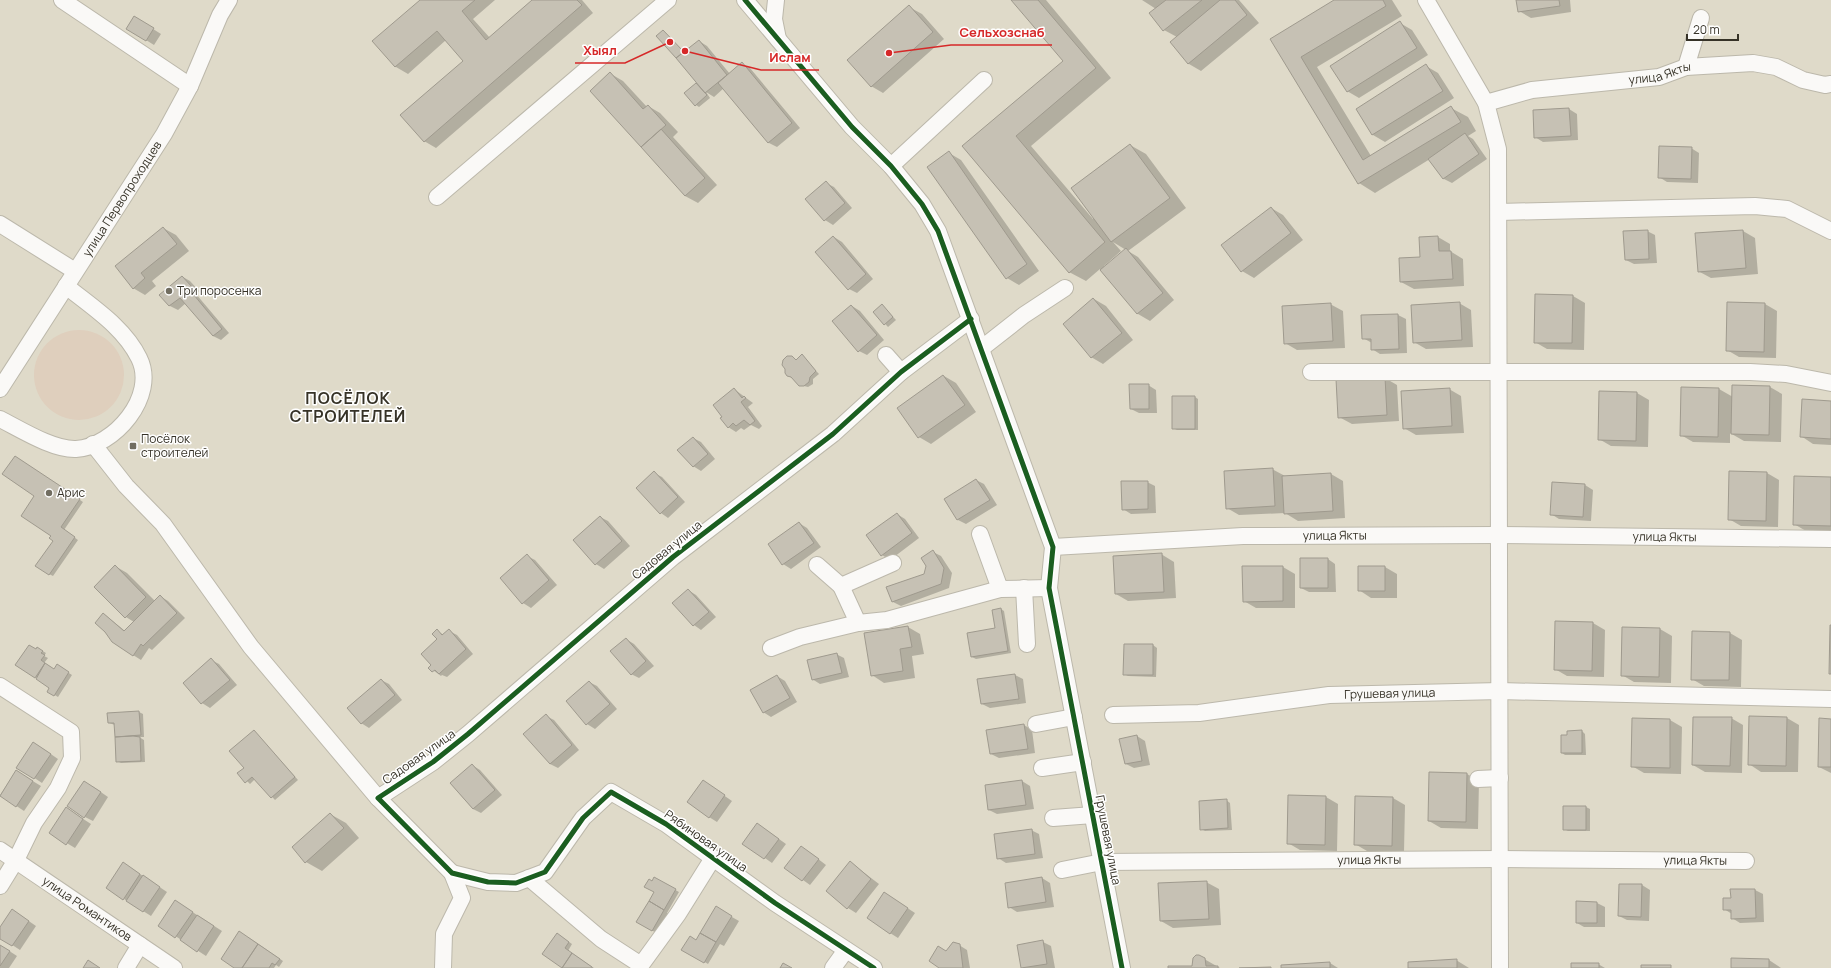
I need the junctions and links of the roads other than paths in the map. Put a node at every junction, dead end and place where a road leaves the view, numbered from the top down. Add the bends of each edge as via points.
1 (62, 0) edge
2 (229, 0) edge
3 (668, 0) edge
4 (745, 0) edge
5 (776, 0) edge
6 (1426, 0) edge
7 (1701, 18) dead end
8 (779, 42) junction
9 (1686, 67) junction
10 (984, 80) dead end
11 (1831, 84) edge
12 (190, 86) junction
13 (1486, 102) junction
14 (891, 166) junction
15 (437, 197) dead end
16 (1499, 212) junction
17 (0, 224) edge
18 (1828, 229) edge
19 (75, 271) junction
20 (66, 286) junction
21 (1065, 288) dead end
22 (971, 319) junction
23 (982, 348) junction
24 (886, 355) dead end
25 (901, 372) junction
26 (1311, 372) dead end
27 (1500, 372) junction
28 (1831, 383) edge
29 (0, 389) edge
30 (0, 419) edge
31 (93, 444) junction
32 (980, 534) dead end
33 (1498, 535) junction
34 (1831, 539) edge
35 (1053, 547) junction
36 (893, 563) dead end
37 (817, 565) dead end
38 (841, 586) junction
39 (1024, 588) junction
40 (1050, 588) junction
41 (1000, 589) junction
42 (858, 623) junction
43 (1027, 644) dead end
44 (771, 648) dead end
45 (0, 686) edge
46 (1500, 691) junction
47 (1831, 699) edge
48 (1112, 715) dead end
49 (1074, 716) junction
50 (1036, 724) dead end
51 (1084, 762) junction
52 (1042, 768) dead end
53 (1500, 778) junction
54 (1478, 779) dead end
55 (378, 798) junction
56 (1093, 815) junction
57 (1053, 818) dead end
58 (0, 850) edge
59 (713, 858) junction
60 (1500, 858) junction
61 (16, 860) junction
62 (1237, 861) joint
63 (1746, 861) dead end
64 (1102, 862) junction
65 (1062, 870) dead end
66 (452, 873) junction
67 (529, 878) junction
68 (0, 886) edge
69 (140, 945) junction
70 (846, 950) junction
71 (126, 968) edge
72 (174, 968) edge
73 (443, 968) edge
74 (833, 968) edge
75 (874, 968) edge
76 (1122, 968) edge
77 (1500, 968) edge

1 - 12 street
2 - 12 street, улица Первопроходцев via 220,15
3 - 15 street
4 - 8 street
5 - 8 street via 774,19
6 - 13 street
7 - 9 street
8 - 14 street via 852,128
9 - 11 street, улица Якты via 1752,63 1776,67 1803,80
9 - 13 street, улица Якты via 1660,77 1532,90
10 - 14 street
12 - 19 street, улица Первопроходцев via 164,134
13 - 16 street via 1498,149
14 - 22 street via 922,204 938,231
16 - 18 street via 1755,206 1787,208
16 - 27 street
17 - 19 street
19 - 20 street, улица Первопроходцев
20 - 29 street, улица Первопроходцев
20 - 31 street via 111,322 129,341 140,359 144,378 142,395 119,430
21 - 23 street via 1024,315
22 - 23 street
22 - 25 street, Садовая улица
23 - 35 street
24 - 25 street
25 - 55 street, Садовая улица via 833,434 673,557 468,734 433,762
26 - 27 street
27 - 28 street via 1750,372 1786,374
27 - 33 street
30 - 31 street via 53,444 75,449
31 - 55 street via 121,480 163,524 251,647
32 - 41 street
33 - 34 street, улица Якты
33 - 35 street, улица Якты via 1243,536
33 - 46 street
35 - 40 street, Грушевая улица
36 - 38 street
37 - 38 street
38 - 42 street
39 - 40 street
39 - 41 street
39 - 43 street
40 - 49 street, Грушевая улица
41 - 42 street via 887,620
42 - 44 street via 800,637
45 - 61 street via 70,732 72,758 58,788 34,823
46 - 47 street
46 - 48 street, Грушевая улица via 1329,695 1198,712
46 - 53 street
49 - 50 street
49 - 51 street, Грушевая улица
51 - 52 street
51 - 56 street, Грушевая улица
53 - 54 street
53 - 60 street
55 - 66 street
56 - 57 street
56 - 64 street, Грушевая улица
58 - 61 street, улица Романтиков
59 - 67 street, Рябиновая улица via 666,824 611,792 583,818 545,872
59 - 67 street via 642,965 601,939
59 - 70 street, Рябиновая улица
60 - 62 street, улица Якты
60 - 63 street, улица Якты
60 - 77 street
61 - 68 street
61 - 69 street, улица Романтиков
62 - 64 street, Грушевая улица
64 - 65 street, Грушевая улица
64 - 76 street, Грушевая улица
66 - 67 street, Рябиновая улица via 488,882 516,883
66 - 73 street via 462,898 444,934
69 - 71 street
69 - 72 street, улица Романтиков
70 - 74 street
70 - 75 street, Рябиновая улица

